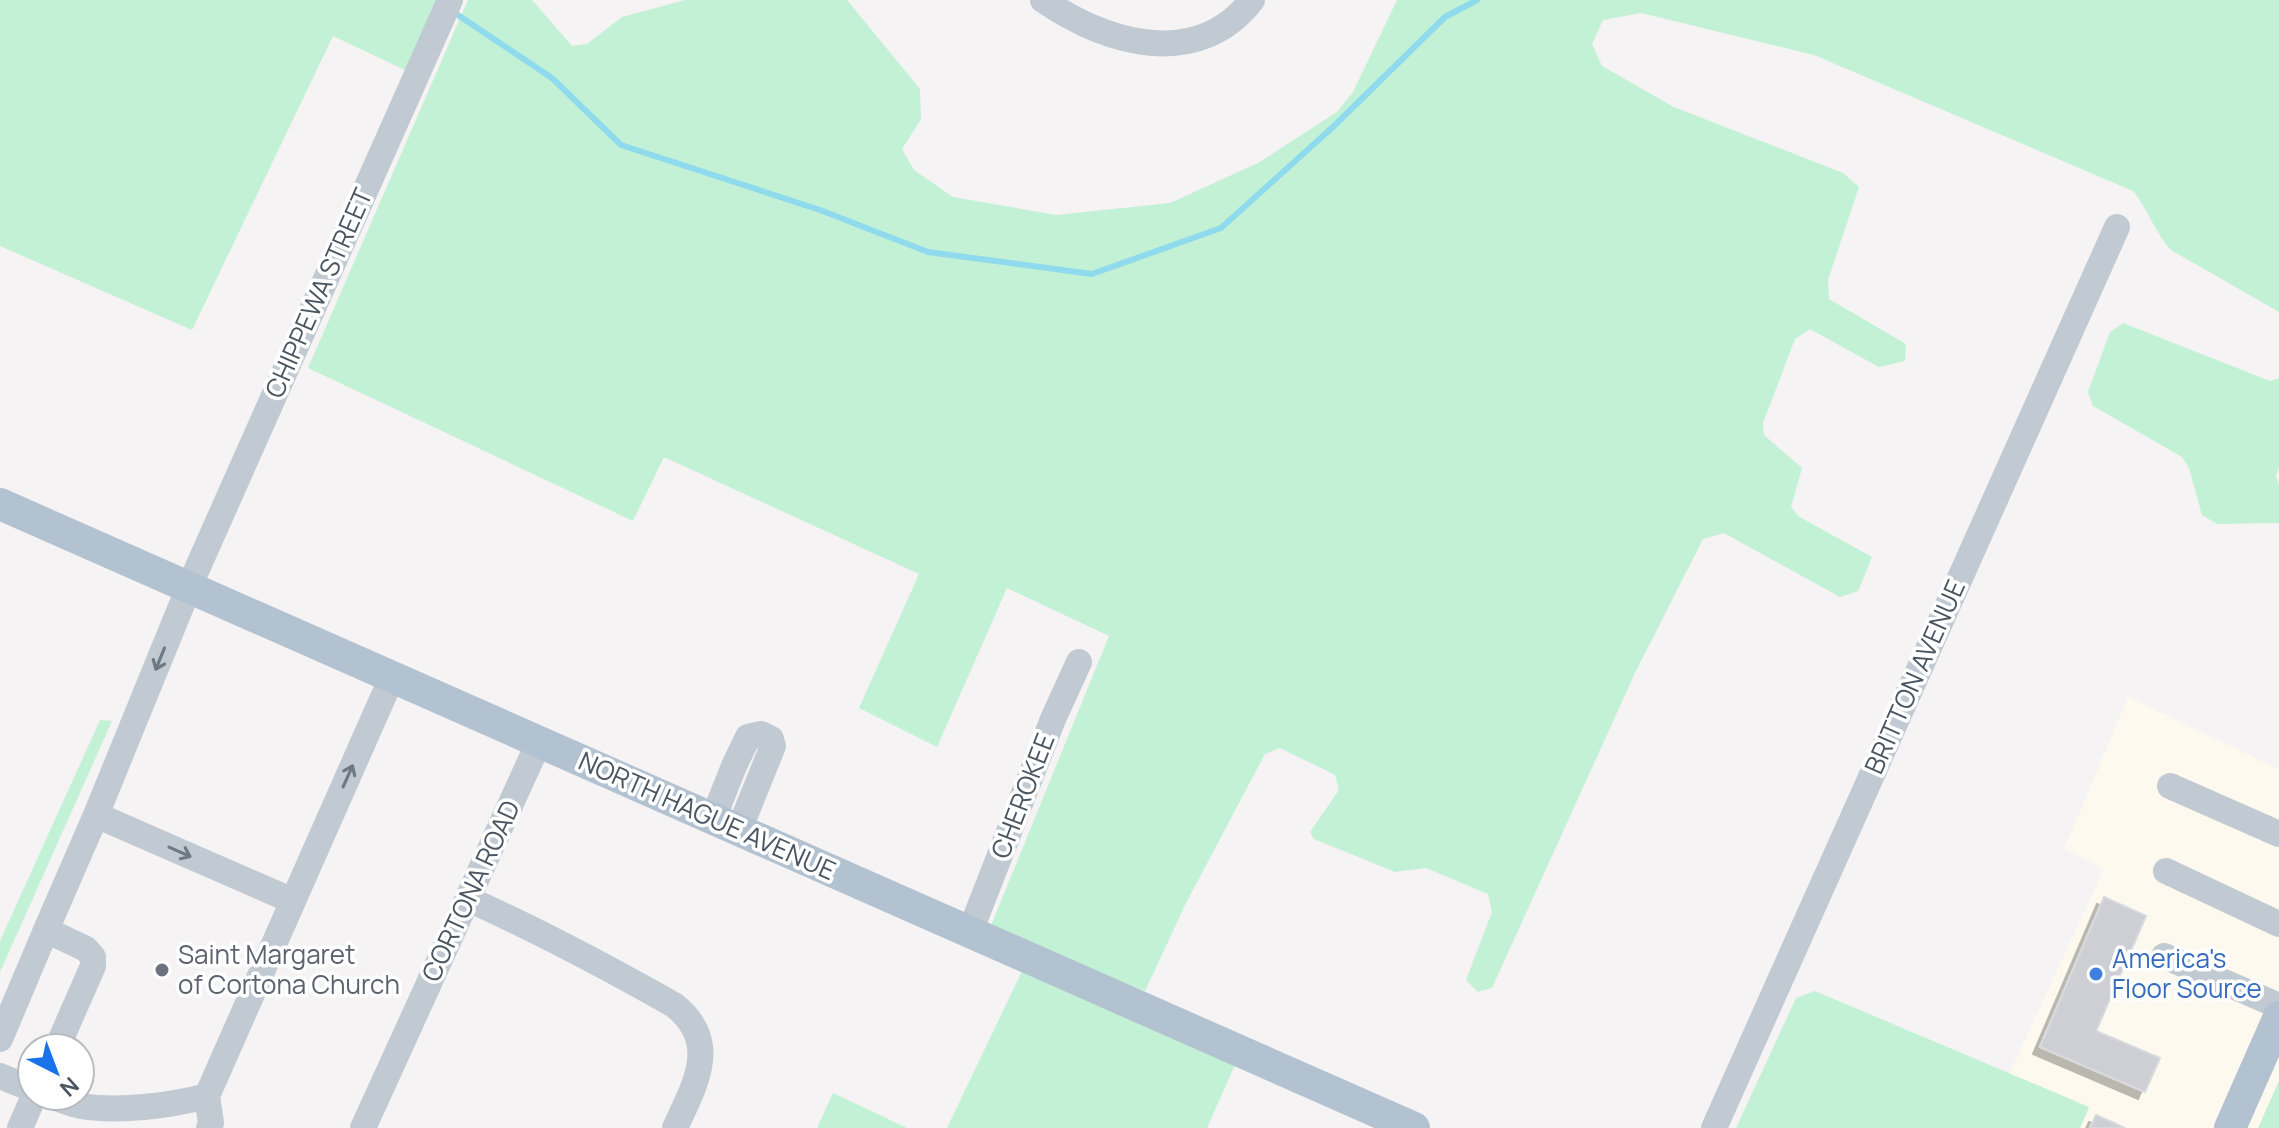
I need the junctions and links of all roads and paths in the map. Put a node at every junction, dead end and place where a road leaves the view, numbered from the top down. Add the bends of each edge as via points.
1 (450, 0) edge
2 (1043, 0) edge
3 (1252, 0) edge
4 (2117, 227) dead end
5 (3, 512) edge
6 (189, 587) junction
7 (1079, 662) dead end
8 (392, 677) junction
9 (539, 742) junction
10 (2170, 786) dead end
11 (96, 815) junction
12 (2279, 834) edge
13 (2166, 871) dead end
14 (468, 899) junction
15 (293, 901) junction
16 (2279, 924) edge
17 (46, 930) junction
18 (970, 932) junction
19 (2164, 956) dead end
20 (2279, 1006) edge
21 (2279, 1017) edge
22 (64, 1032) edge
23 (0, 1039) edge
24 (207, 1096) junction
25 (96, 1107) edge
26 (209, 1128) edge
27 (363, 1128) edge
28 (675, 1128) edge
29 (1414, 1128) edge
30 (1714, 1128) edge
31 (2230, 1128) edge

1 - 6 street, CHIPPEWA STREET
2 - 3 street via 1121,38 1175,44 1225,26
4 - 30 street, BRITTON AVENUE
5 - 6 main road, NORTH HAGUE AVENUE
6 - 8 main road, NORTH HAGUE AVENUE
6 -> 11 street, CHIPPEWA STREET
7 - 18 street, CHEROKEE
8 - 9 main road, NORTH HAGUE AVENUE
15 -> 8 street
9 - 14 street, CORTONA ROAD
9 - 18 main road, NORTH HAGUE AVENUE
10 - 12 street
11 -> 15 street
11 - 17 street, CHIPPEWA STREET
13 - 16 street
14 - 27 street, CORTONA ROAD
14 - 28 street via 534,929 687,1015 698,1032 700,1063
15 - 24 street
17 - 22 street via 93,957
17 - 23 street, CHIPPEWA STREET
18 - 29 main road, NORTH HAGUE AVENUE
19 - 20 street
21 - 31 main road
24 - 25 street via 138,1108
24 - 26 street

